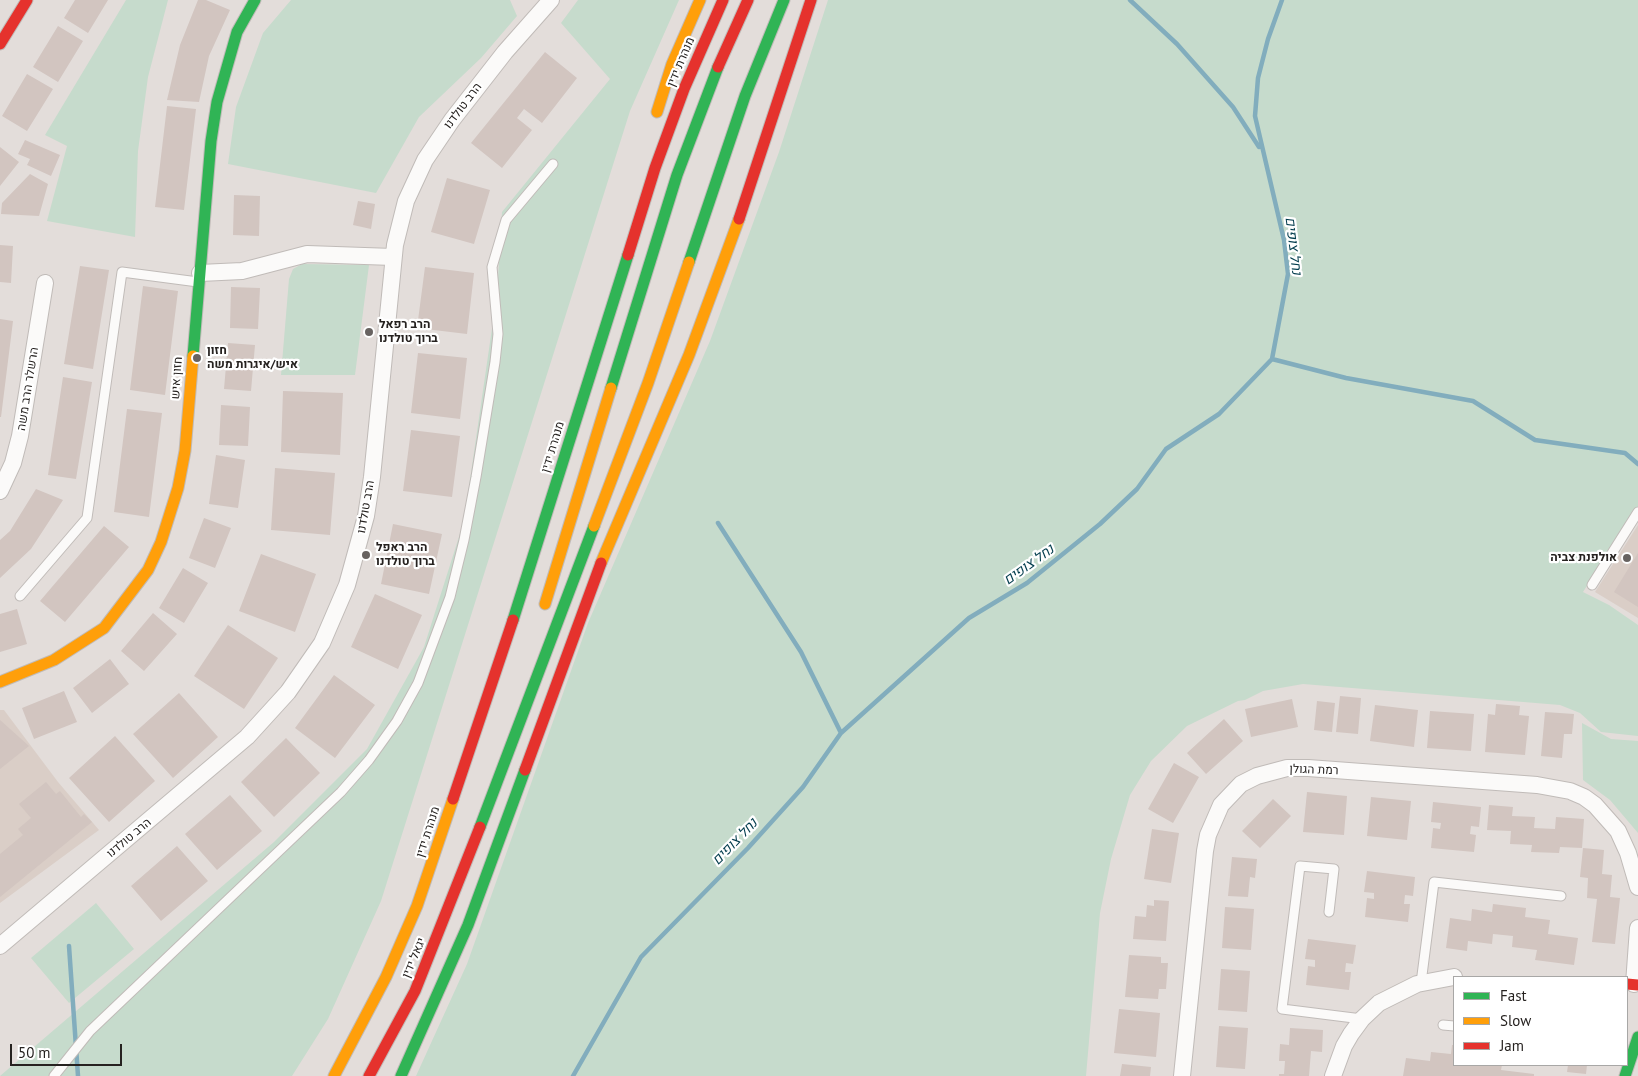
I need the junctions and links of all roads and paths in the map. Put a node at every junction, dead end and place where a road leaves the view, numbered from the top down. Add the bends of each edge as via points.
1 (27, 0) edge
2 (255, 0) edge
3 (551, 0) edge
4 (700, 0) edge
5 (723, 0) edge
6 (748, 0) edge
7 (784, 0) edge
8 (811, 0) edge
9 (0, 44) edge
10 (653, 124) dead end
11 (553, 164) dead end
12 (393, 258) junction
13 (199, 277) junction
14 (45, 283) dead end
15 (0, 491) edge
16 (1638, 512) edge
17 (1592, 586) dead end
18 (20, 596) dead end
19 (541, 618) dead end
20 (493, 642) dead end
21 (0, 682) edge
22 (518, 693) dead end
23 (472, 845) junction
24 (1638, 880) edge
25 (1638, 886) edge
26 (1561, 896) dead end
27 (417, 906) junction
28 (1329, 912) dead end
29 (1638, 928) edge
30 (0, 946) edge
31 (1453, 978) edge
32 (1422, 983) junction
33 (1633, 984) edge
34 (1362, 1019) junction
35 (1443, 1025) dead end
36 (1453, 1026) edge
37 (1638, 1037) edge
38 (54, 1076) edge
39 (334, 1076) edge
40 (369, 1076) edge
41 (401, 1076) edge
42 (1182, 1076) edge
43 (1333, 1076) edge
44 (1625, 1076) edge

1 - 9 main road
2 - 13 main road, חזון איש via 237,32 217,102
3 - 12 street, הרב טולדנו via 468,99 430,153 406,201
4 - 10 main road via 672,64
5 - 27 main road, מנהרת ידין via 684,89 655,168 528,575
6 - 19 main road via 705,97 676,175
7 - 23 main road via 745,96 648,383
8 - 41 main road via 739,219 689,355 594,579 468,925
11 - 38 lane via 506,220 492,266 498,334 476,477 450,597 418,682 370,760 341,792 90,1031
12 - 13 street via 307,254 242,271
12 - 30 street, הרב טולדנו via 366,516 348,585 322,643 288,692 247,737
13 - 18 lane via 122,272 87,518
13 - 21 main road, חזון איש via 185,451 170,518 148,570 104,628 54,660
14 - 15 street, הרשלר הרב משה via 20,436 13,463
16 - 17 lane
20 - 27 main road
22 - 23 main road
23 - 40 main road, יגאל ידין via 414,991
24 - 25 street, רמת הגולן
24 - 42 street, רמת הגולן via 1612,824 1595,805 1570,791 1537,785 1308,768 1287,768 1257,776 1241,784 1221,805 1208,835
26 - 32 lane via 1434,882
27 - 39 main road, יגאל ידין via 386,977
28 - 34 lane via 1334,869 1300,866 1282,1009
29 - 33 street
31 - 32 street
32 - 34 street via 1379,1003
34 - 43 street via 1344,1046
35 - 36 lane
37 - 44 main road

